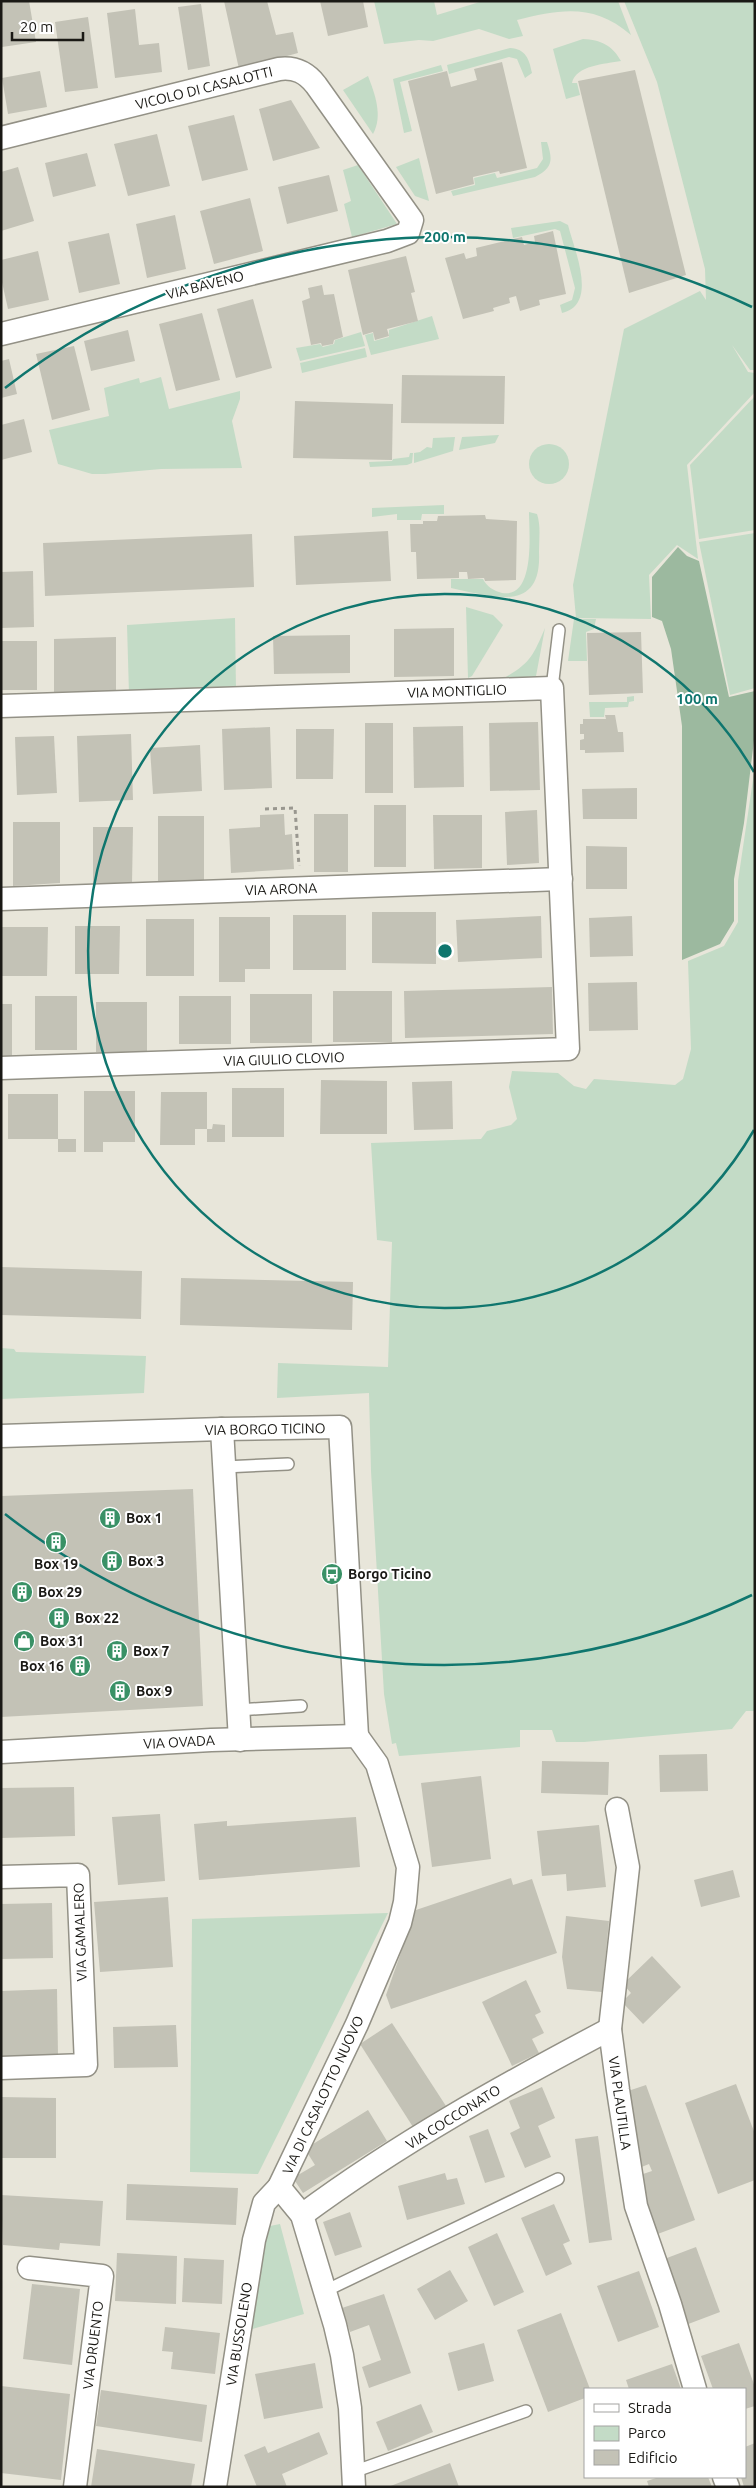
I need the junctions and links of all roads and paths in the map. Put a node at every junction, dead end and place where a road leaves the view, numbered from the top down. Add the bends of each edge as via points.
1 (1, 138) edge
2 (408, 233) joint
3 (1, 334) edge
4 (559, 630) dead end
5 (552, 688) junction
6 (1, 706) edge
7 (265, 809) dead end
8 (299, 874) dead end
9 (561, 879) junction
10 (1, 899) edge
11 (1, 1068) edge
12 (222, 1429) junction
13 (1, 1436) edge
14 (288, 1464) dead end
15 (224, 1467) junction
16 (301, 1706) dead end
17 (238, 1710) junction
18 (357, 1736) junction
19 (240, 1740) junction
20 (1, 1752) edge
21 (617, 1809) dead end
22 (1, 1877) edge
23 (610, 2029) junction
24 (1, 2068) edge
25 (558, 2179) dead end
26 (278, 2187) junction
27 (302, 2215) junction
28 (29, 2268) dead end
29 (325, 2291) junction
30 (695, 2388) edge
31 (526, 2411) dead end
32 (353, 2479) edge
33 (75, 2487) edge
34 (215, 2487) edge

1 - 2 street, VICOLO DI CASALOTTI via 279,69 295,69 316,85 412,220
2 - 3 street, VIA BAVENO via 387,242
4 - 5 lane
5 - 6 street, VIA MONTIGLIO
5 - 9 street
7 - 8 path via 295,808
9 - 10 street, VIA ARONA
9 - 11 street, VIA GIULIO CLOVIO via 568,1049
12 - 13 street, VIA BORGO TICINO
12 - 15 street
12 - 18 street, VIA BORGO TICINO via 340,1428
14 - 15 lane
15 - 17 street
16 - 17 lane
17 - 19 street
18 - 19 street, VIA OVADA
18 - 26 street, VIA DI CASALOTTO NUOVO via 377,1764 408,1867 406,1902 357,2024
19 - 20 street, VIA OVADA
21 - 23 street, VIA PLAUTILLA via 628,1867
22 - 24 street, VIA GAMALERO via 78,1875 86,2064
23 - 27 street, VIA COCCONATO via 488,2094 332,2192
23 - 30 street, VIA PLAUTILLA via 636,2206
25 - 29 lane
26 - 27 street, VIA DI CASALOTTO NUOVO
26 - 34 street, VIA BUSSOLENO via 264,2203 256,2231
27 - 29 street, VIA DI CASALOTTO NUOVO
28 - 33 street, VIA DRUENTO via 102,2276
29 - 32 street, VIA DI CASALOTTO NUOVO via 342,2355 350,2408
31 - 32 lane

